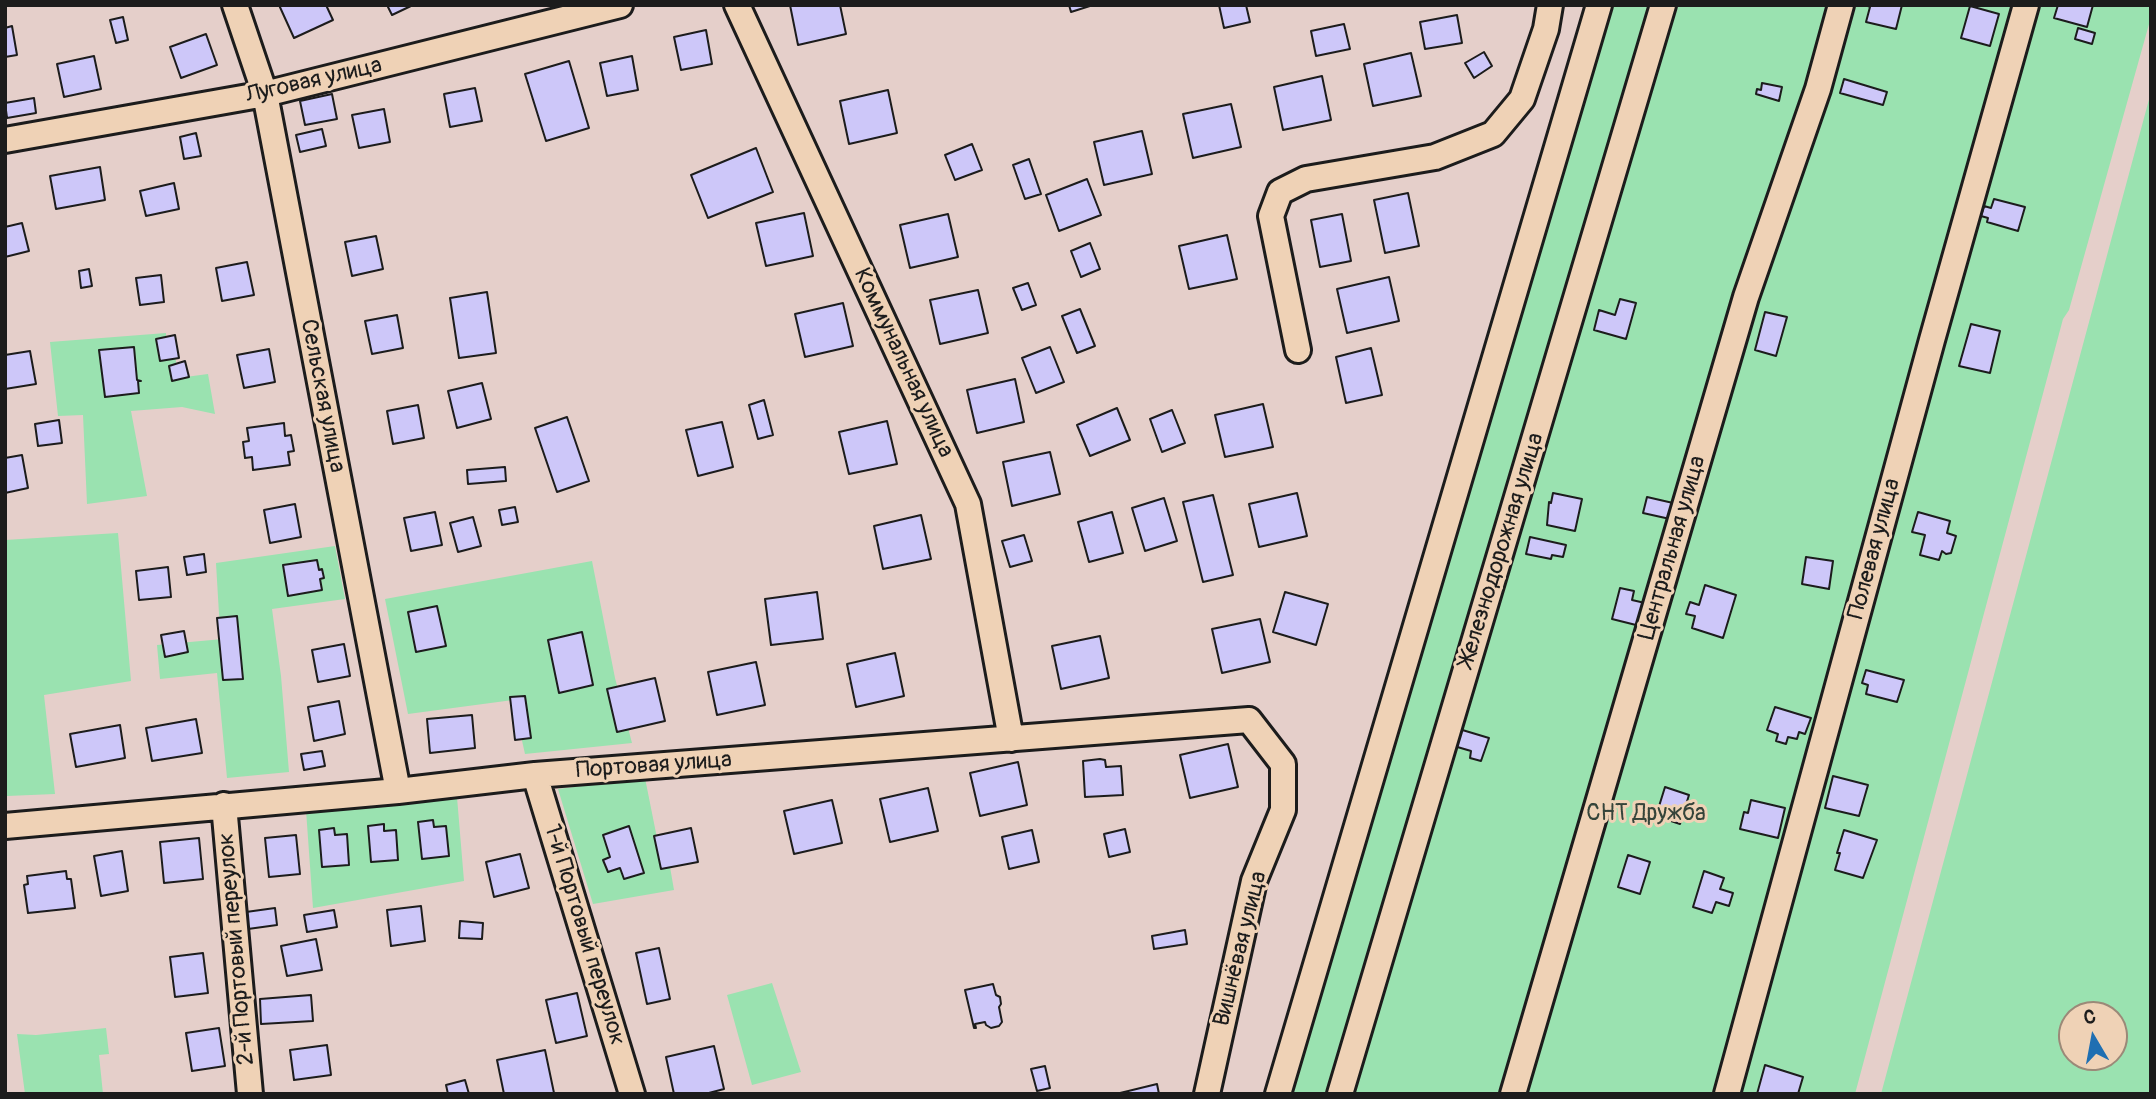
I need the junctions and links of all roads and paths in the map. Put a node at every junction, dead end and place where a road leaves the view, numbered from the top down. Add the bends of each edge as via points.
1 (235, 5) edge
2 (620, 5) edge
3 (737, 5) edge
4 (1550, 5) edge
5 (1599, 5) edge
6 (1663, 5) edge
7 (1841, 5) edge
8 (2026, 5) edge
9 (265, 94) junction
10 (5, 140) edge
11 (1298, 350) dead end
12 (1011, 739) junction
13 (1283, 764) joint
14 (536, 775) junction
15 (398, 790) junction
16 (224, 805) junction
17 (5, 826) edge
18 (250, 1094) edge
19 (632, 1094) edge
20 (1207, 1094) edge
21 (1278, 1094) edge
22 (1340, 1094) edge
23 (1513, 1094) edge
24 (1727, 1094) edge

1 - 9 street, Сельская улица
2 - 9 street, Луговая улица
3 - 12 street, Коммунальная улица via 968,503
4 - 11 street via 1522,99 1493,134 1435,157 1306,179 1280,192 1271,216
5 - 21 street
6 - 22 street, Железнодорожная улица
7 - 23 street, Центральная улица via 1818,89 1746,298
8 - 24 street, Полевая улица
9 - 10 street, Луговая улица
9 - 15 street, Сельская улица
12 - 13 street, Портовая улица via 1249,720
12 - 14 street, Портовая улица
13 - 20 street, Вишнёвая улица via 1283,810 1254,881
14 - 15 street, Портовая улица
14 - 19 street, 1-й Портовый переулок
15 - 16 street, Портовая улица
16 - 17 street, Портовая улица
16 - 18 street, 2-й Портовый переулок

